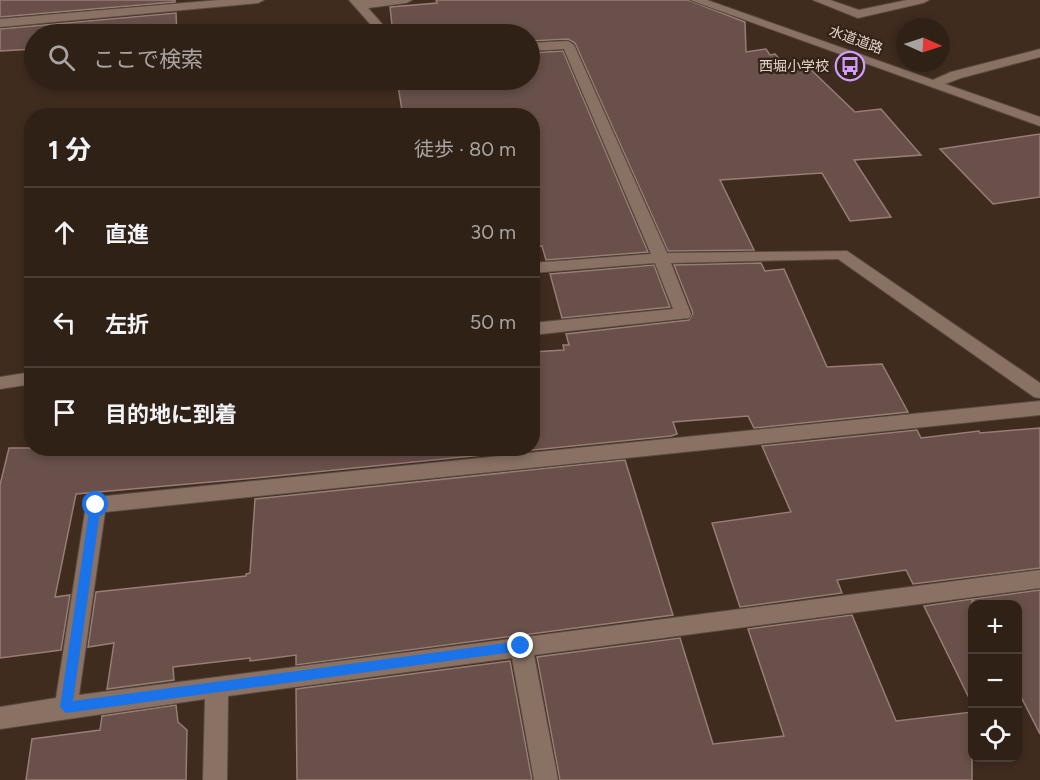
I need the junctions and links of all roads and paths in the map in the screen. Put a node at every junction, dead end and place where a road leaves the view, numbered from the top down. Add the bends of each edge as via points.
1 (258, 0) edge
2 (406, 0) edge
3 (696, 0) edge
4 (819, 0) edge
5 (923, 0) edge
6 (358, 3) edge
7 (0, 24) edge
8 (376, 24) edge
9 (540, 46) edge
10 (1040, 52) edge
11 (934, 84) junction
12 (1040, 122) edge
13 (662, 258) junction
14 (540, 267) edge
15 (540, 328) edge
16 (24, 379) edge
17 (0, 383) edge
18 (1040, 392) edge
19 (1040, 408) edge
20 (1040, 579) edge
21 (521, 646) junction
22 (217, 686) junction
23 (66, 707) junction
24 (0, 718) edge
25 (216, 780) edge
26 (546, 780) edge

1 - 7 street
2 - 6 street
3 - 11 street, 水道道路
4 - 5 street via 858,14
6 - 8 street
9 - 13 street via 568,45
10 - 11 street
11 - 12 street, 水道道路
13 - 14 street
13 - 15 street via 683,314
13 - 18 street via 841,254
16 - 17 street
19 - 23 street via 96,505
20 - 21 street
21 - 22 street
21 - 26 street
22 - 23 street
22 - 25 street
23 - 24 street

